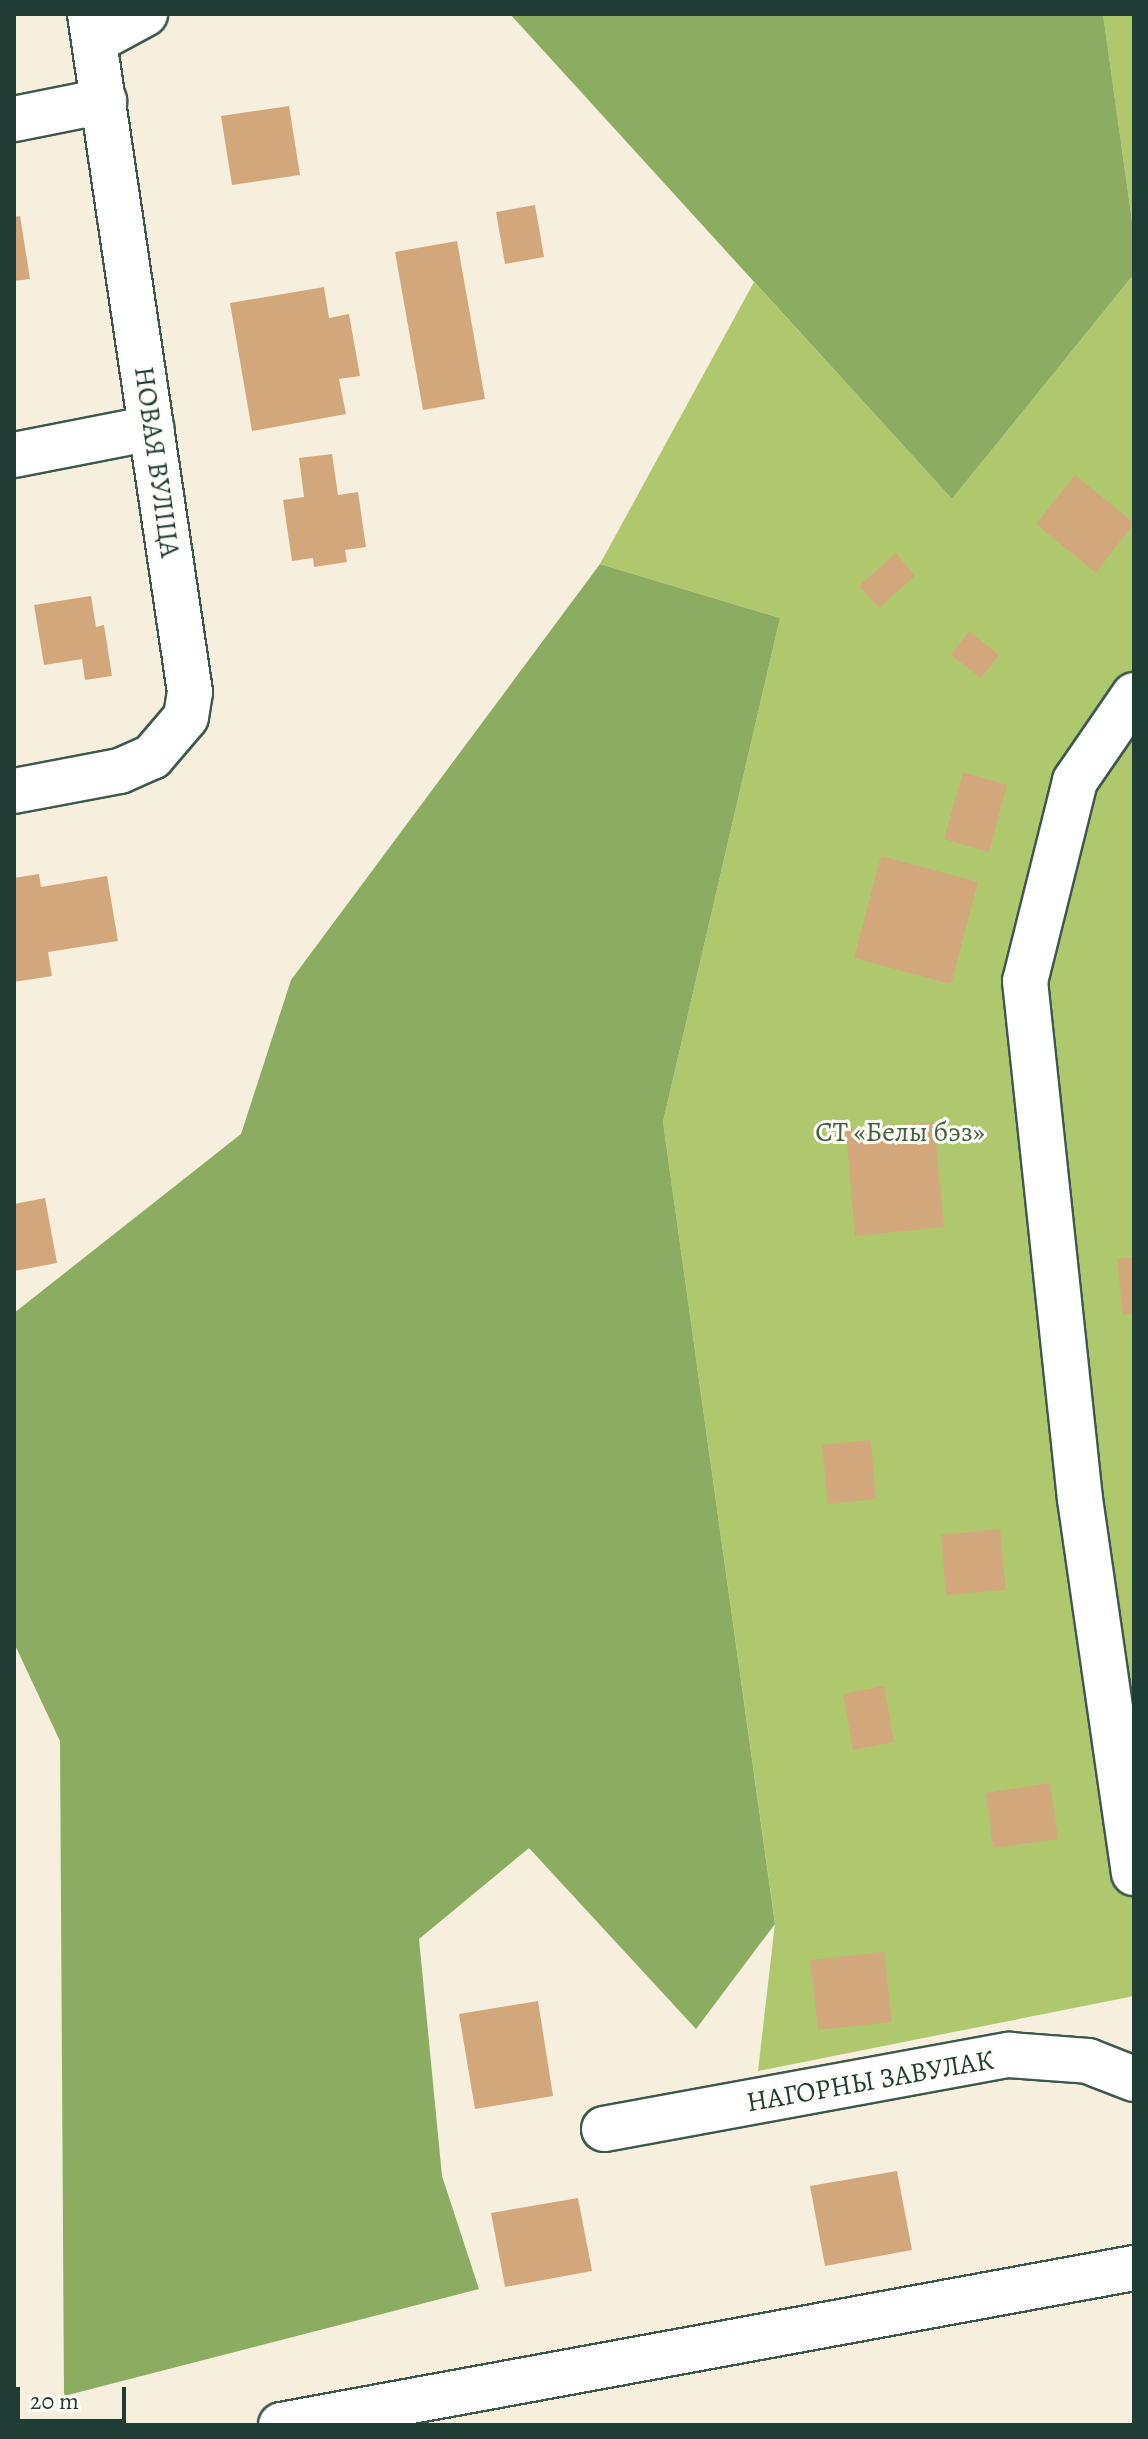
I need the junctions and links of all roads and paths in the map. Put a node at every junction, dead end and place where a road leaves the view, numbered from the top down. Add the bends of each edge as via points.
1 (145, 14) edge
2 (92, 27) edge
3 (104, 101) junction
4 (14, 119) edge
5 (151, 428) junction
6 (14, 455) edge
7 (1134, 695) edge
8 (14, 791) edge
9 (1134, 1873) edge
10 (1134, 2079) edge
11 (604, 2129) dead end
12 (1134, 2268) edge
13 (281, 2425) edge

1 - 2 street
2 - 3 street, НОВАЯ ВУЛІЦА
3 - 4 street
3 - 5 street, НОВАЯ ВУЛІЦА
5 - 6 street
5 - 8 street, НОВАЯ ВУЛІЦА via 190,692 186,717 152,757 120,771
7 - 9 street via 1075,781 1025,981 1080,1499
10 - 11 street, НАГОРНЫ ЗАВУЛАК via 1088,2061 1009,2055
12 - 13 street

